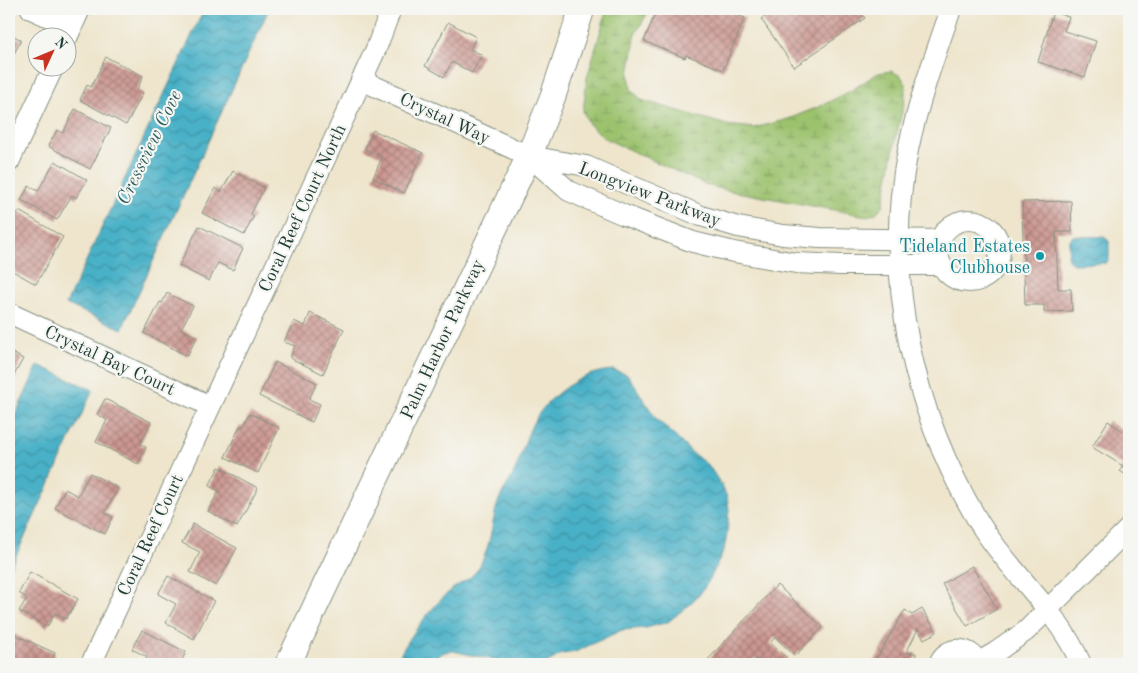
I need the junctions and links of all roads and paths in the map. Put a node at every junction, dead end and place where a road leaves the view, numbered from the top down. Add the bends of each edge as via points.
1 (31, 9) edge
2 (80, 9) edge
3 (391, 9) edge
4 (582, 9) edge
5 (951, 9) edge
6 (62, 28) edge
7 (71, 28) edge
8 (48, 78) edge
9 (361, 80) junction
10 (529, 156) junction
11 (9, 162) edge
12 (636, 188) junction
13 (624, 215) junction
14 (898, 239) junction
15 (940, 240) junction
16 (899, 265) junction
17 (942, 265) junction
18 (9, 313) edge
19 (210, 406) junction
20 (1129, 528) edge
21 (1047, 609) junction
22 (979, 663) edge
23 (91, 664) edge
24 (288, 664) edge
25 (939, 664) edge
26 (1081, 664) edge

1 - 6 street
2 - 7 street
3 - 9 street, Coral Reef Court North
4 - 10 street, Palm Harbor Parkway via 554,96
5 - 14 street via 934,56 908,150
8 - 11 street
9 - 10 street, Crystal Way
9 - 19 street, Coral Reef Court North
10 - 12 street, Longview Parkway via 586,166
10 - 13 street, Longview Parkway via 569,190
10 - 24 street, Palm Harbor Parkway
12 - 13 street
12 - 14 street, Longview Parkway via 701,216 738,227 820,238
13 - 16 street, Longview Parkway via 693,242 758,257 819,264
14 - 15 street, Longview Parkway
14 - 16 street
15 - 17 street via 938,248
15 - 17 street via 954,223 969,219 979,221 995,233 1000,252 993,271 976,281 956,279
16 - 17 street, Longview Parkway
16 - 21 street via 916,376 943,455 982,527
18 - 19 street, Crystal Bay Court
19 - 23 street, Coral Reef Court
20 - 21 street
21 - 22 street via 1018,637
21 - 26 street via 1070,641
22 - 25 street via 973,654 959,649 945,655

